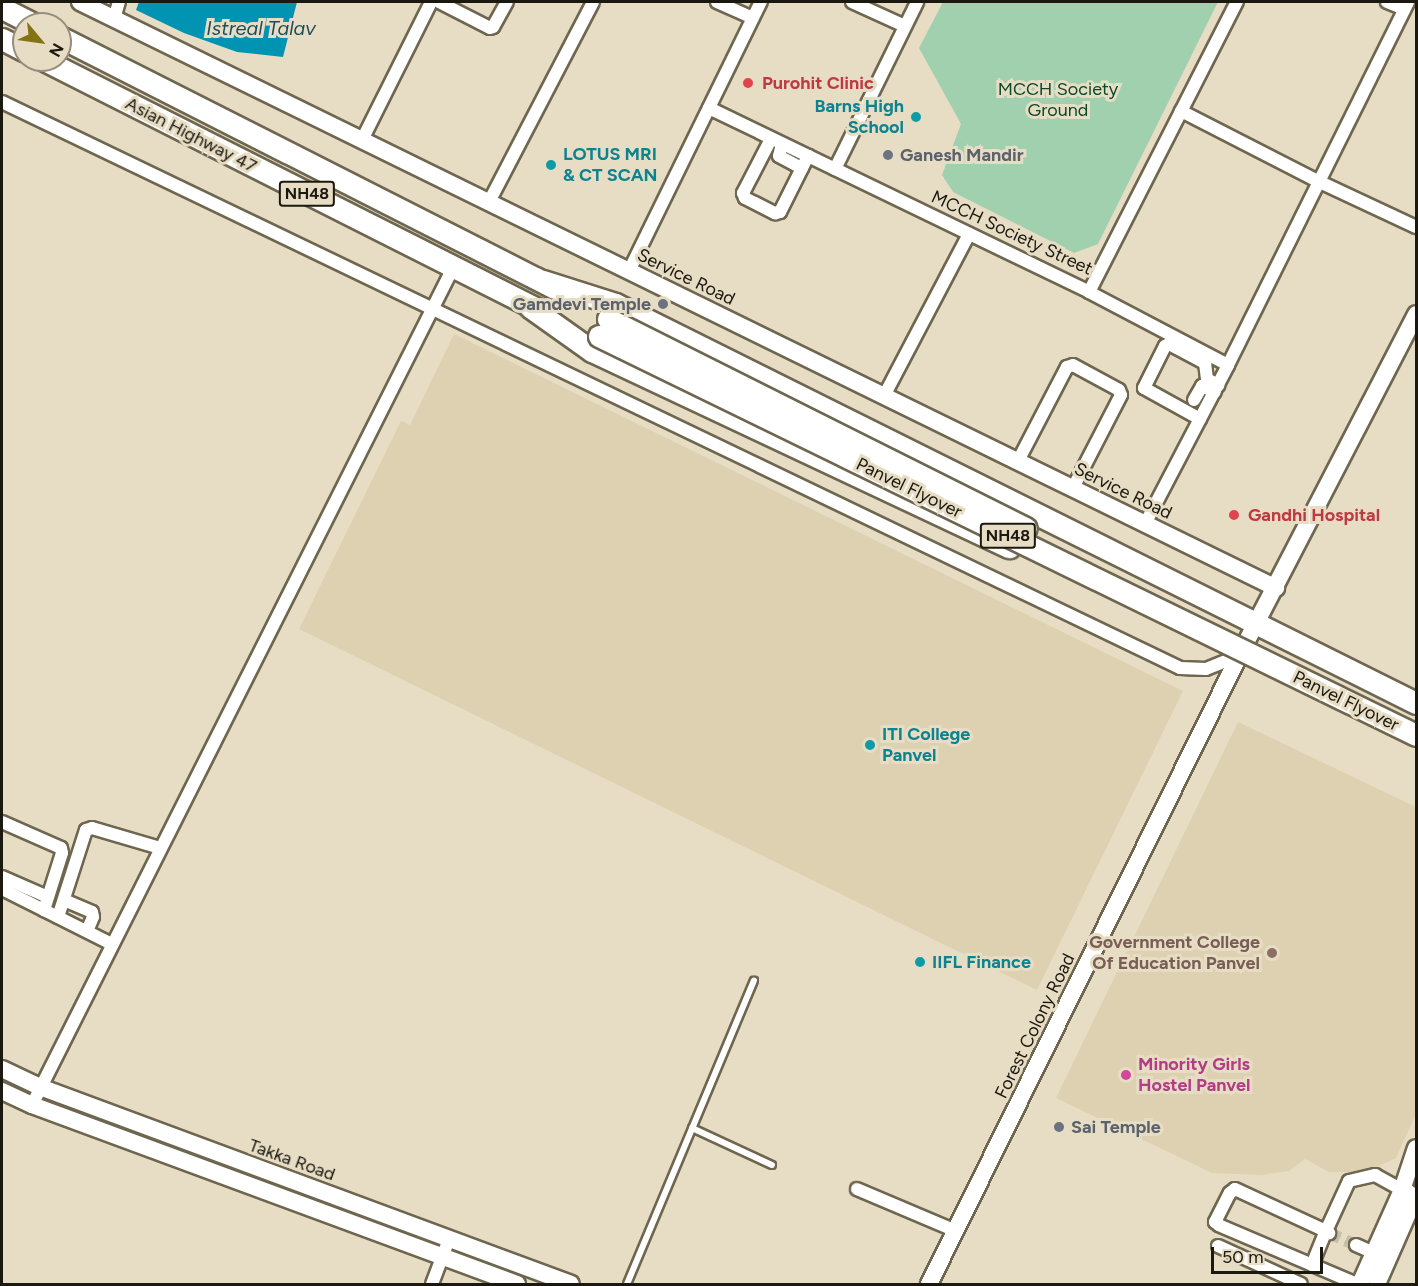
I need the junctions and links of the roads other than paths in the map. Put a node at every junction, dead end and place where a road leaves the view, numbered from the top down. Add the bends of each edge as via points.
1 (80, 2) edge
2 (119, 2) edge
3 (431, 2) edge
4 (439, 2) edge
5 (507, 2) edge
6 (593, 2) edge
7 (717, 2) edge
8 (761, 2) edge
9 (852, 2) edge
10 (917, 2) edge
11 (1237, 2) edge
12 (1387, 2) edge
13 (1406, 5) edge
14 (95, 6) edge
15 (739, 6) edge
16 (753, 18) junction
17 (114, 19) junction
18 (905, 26) junction
19 (72, 43) edge
20 (68, 72) edge
21 (2, 102) edge
22 (709, 108) junction
23 (1181, 111) junction
24 (362, 140) junction
25 (777, 141) junction
26 (805, 162) junction
27 (835, 169) junction
28 (1320, 182) junction
29 (489, 202) junction
30 (1416, 227) edge
31 (969, 234) junction
32 (453, 268) junction
33 (630, 271) junction
34 (543, 281) junction
35 (1089, 292) junction
36 (530, 307) junction
37 (431, 310) junction
38 (1416, 314) edge
39 (603, 327) junction
40 (1174, 342) junction
41 (1228, 366) junction
42 (1216, 388) junction
43 (884, 396) junction
44 (1194, 400) dead end
45 (1200, 419) junction
46 (1018, 461) junction
47 (1073, 488) junction
48 (1145, 524) junction
49 (1276, 588) junction
50 (1257, 625) junction
51 (1239, 656) junction
52 (1416, 703) edge
53 (1416, 724) edge
54 (1416, 735) edge
55 (1416, 744) edge
56 (2, 822) edge
57 (160, 849) junction
58 (2, 877) edge
59 (2, 889) edge
60 (48, 897) junction
61 (64, 900) junction
62 (44, 910) junction
63 (58, 917) junction
64 (87, 931) junction
65 (112, 944) junction
66 (754, 981) dead end
67 (2, 1069) edge
68 (40, 1087) junction
69 (3, 1096) edge
70 (32, 1105) junction
71 (692, 1128) junction
72 (1416, 1148) edge
73 (772, 1165) dead end
74 (857, 1189) dead end
75 (1412, 1192) edge
76 (956, 1231) junction
77 (1328, 1232) junction
78 (449, 1239) junction
79 (1356, 1245) tunnel mouth
80 (1218, 1246) dead end
81 (1374, 1253) junction
82 (443, 1257) junction
83 (1312, 1265) junction
84 (432, 1284) edge
85 (517, 1284) edge
86 (571, 1284) edge
87 (627, 1284) edge
88 (929, 1284) edge
89 (1301, 1284) edge
90 (1358, 1284) edge
91 (1377, 1284) edge

1 - 14 street, Service Road
2 - 17 street
3 - 24 street
4 - 5 street via 490,28
6 - 29 street
7 - 15 street
8 - 16 street
9 - 18 street
10 - 18 street
11 - 23 street, MCCH Society Street
12 - 13 street
13 - 28 street
14 - 17 street, Service Road
15 - 16 street
16 - 22 street
17 - 24 street, Service Road
18 - 27 street
19 - 34 highway, Asian Highway 47 / NH48
20 - 32 highway, Asian Highway 47 / NH48
21 - 37 street
22 - 25 street, MCCH Society Street
22 - 33 street
23 - 28 street
23 - 35 street, MCCH Society Street
24 - 29 street, Service Road
25 - 26 street, MCCH Society Street
25 - 26 street via 743,193 744,198 780,212
26 - 27 street, MCCH Society Street
27 - 31 street, MCCH Society Street
28 - 30 street
28 - 41 street
29 - 33 street, Service Road
31 - 35 street, MCCH Society Street
31 - 43 street
32 - 36 highway, Asian Highway 47 / NH48
32 - 37 street
33 - 43 street, Service Road
34 - 39 highway, Panvel Flyover / NH48
34 - 50 highway via 615,304
35 - 40 street
36 - 39 highway, Panvel Flyover / NH48
36 - 51 highway via 592,351
37 - 51 street via 1180,668 1206,669
37 - 57 street
38 - 49 street, Forest Colony Road
39 - 53 highway, Panvel Flyover / NH48, bridge
39 - 54 highway, Panvel Flyover / NH48, bridge
40 - 41 street
40 - 42 street via 1206,363 1207,379
40 - 45 street via 1165,346 1143,388
41 - 42 street
42 - 44 street via 1202,386
42 - 45 street
43 - 46 street, Service Road
45 - 48 street
46 - 47 street, Service Road
46 - 47 street via 1067,367 1073,365 1119,390 1121,395
47 - 48 street, Service Road
48 - 49 street, Service Road
49 - 50 street, Forest Colony Road
50 - 51 street, Forest Colony Road
50 - 52 highway
51 - 55 highway
51 - 76 street, Forest Colony Road
56 - 60 street via 61,848
57 - 61 street via 92,828 86,830
57 - 65 street
58 - 60 street
59 - 62 street
60 - 62 street
61 - 63 street
61 - 64 street via 92,912
62 - 63 street
63 - 64 street
64 - 65 street
65 - 68 street
66 - 71 lane
67 - 68 street, Takka Road
68 - 70 street
68 - 78 street, Takka Road
69 - 70 street
70 - 82 street
71 - 73 lane
71 - 87 lane
72 - 75 street
74 - 76 street
75 - 77 street via 1375,1175 1349,1181
75 - 81 street
75 - 91 street
76 - 88 street, Forest Colony Road
77 - 83 street
77 - 83 street via 1235,1189 1215,1222
78 - 82 street
78 - 86 street, Takka Road
79 - 81 street
80 - 89 street
81 - 90 street
82 - 84 street
82 - 85 street
83 - 90 street

